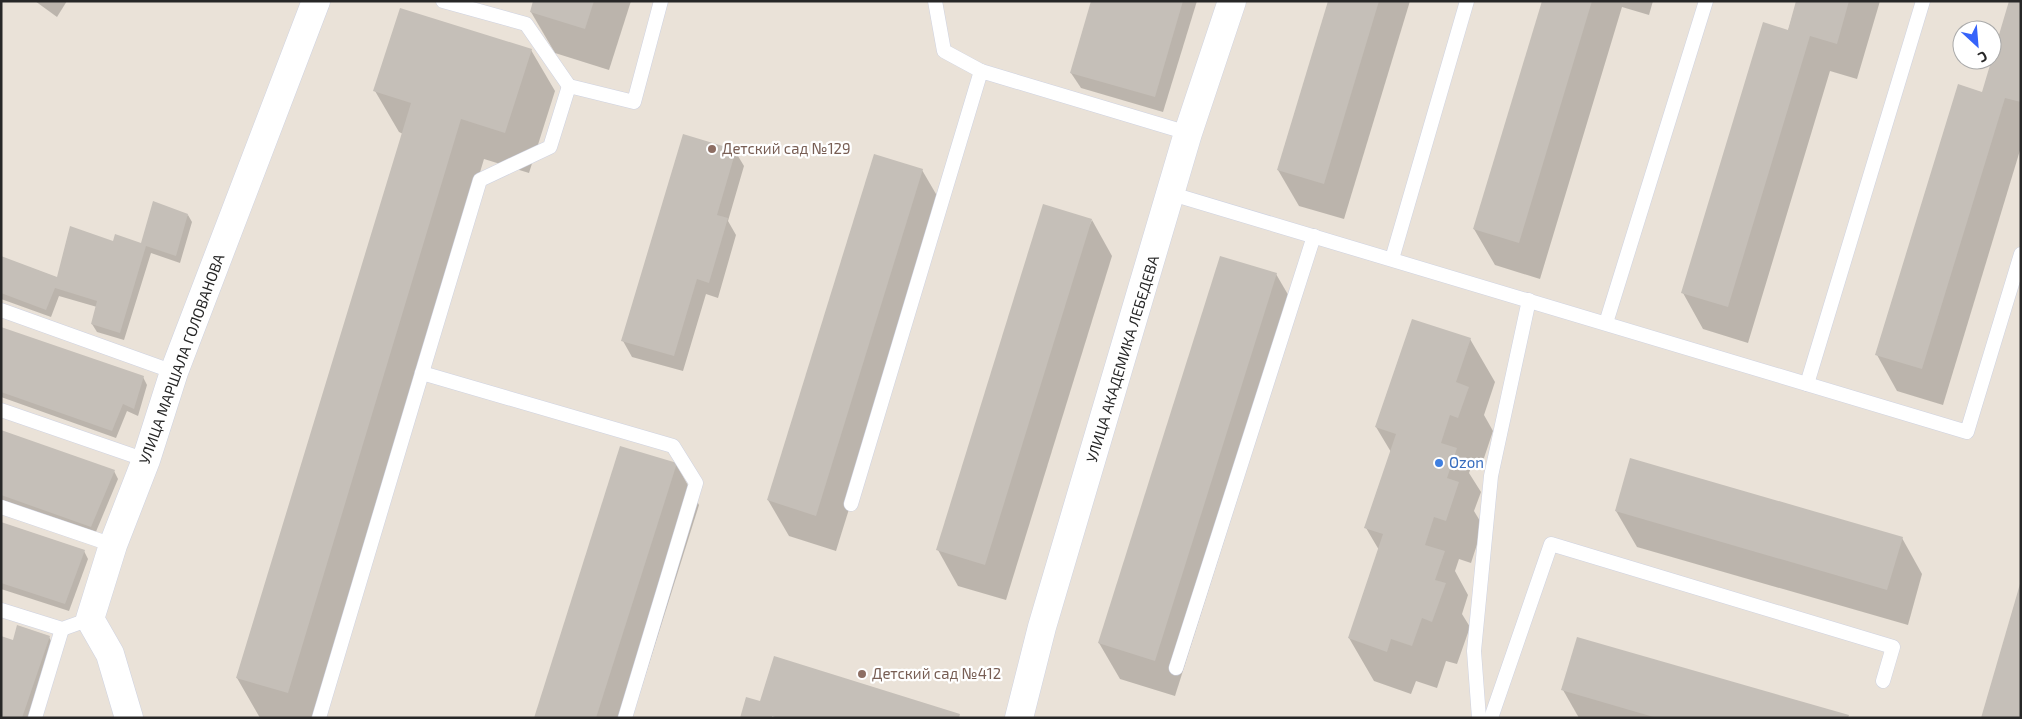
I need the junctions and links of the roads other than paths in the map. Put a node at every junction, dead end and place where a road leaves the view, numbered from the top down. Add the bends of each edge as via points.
1 (316, 1) edge
2 (442, 1) edge
3 (661, 1) edge
4 (935, 1) edge
5 (1232, 1) edge
6 (1467, 1) edge
7 (1706, 1) edge
8 (1923, 1) edge
9 (981, 71) junction
10 (569, 86) junction
11 (1188, 133) junction
12 (1172, 194) junction
13 (1314, 236) junction
14 (2021, 254) edge
15 (1392, 259) junction
16 (1529, 300) junction
17 (1, 310) edge
18 (1606, 323) junction
19 (174, 372) junction
20 (422, 373) junction
21 (1807, 384) junction
22 (1, 410) edge
23 (146, 460) junction
24 (851, 504) dead end
25 (1, 507) edge
26 (113, 545) junction
27 (1, 610) edge
28 (90, 619) junction
29 (62, 629) junction
30 (1176, 668) dead end
31 (1883, 681) dead end
32 (35, 718) edge
33 (129, 718) edge
34 (319, 718) edge
35 (625, 718) edge
36 (1019, 718) edge
37 (1479, 718) edge
38 (1491, 718) edge

1 - 19 street, УЛИЦА МАРШАЛА ГОЛОВАНОВА
2 - 10 lane via 526,24
3 - 10 lane via 634,102
4 - 9 lane via 944,51
5 - 11 street, УЛИЦА АКАДЕМИКА ЛЕБЕДЕВА
6 - 15 lane
7 - 18 lane
8 - 21 lane
9 - 11 lane
9 - 24 lane
10 - 20 lane via 550,147 480,180
11 - 12 street, УЛИЦА АКАДЕМИКА ЛЕБЕДЕВА
12 - 13 lane
12 - 36 street, УЛИЦА АКАДЕМИКА ЛЕБЕДЕВА via 1045,618
13 - 15 lane
13 - 30 lane
14 - 21 lane via 1967,432
15 - 16 lane
16 - 18 lane
16 - 37 lane via 1491,476 1474,650
17 - 19 lane
18 - 21 lane
19 - 23 street, УЛИЦА МАРШАЛА ГОЛОВАНОВА
20 - 34 lane
20 - 35 lane via 673,446 696,483
22 - 23 lane
23 - 26 street, УЛИЦА МАРШАЛА ГОЛОВАНОВА
25 - 26 lane
26 - 28 street, УЛИЦА МАРШАЛА ГОЛОВАНОВА
27 - 29 lane
28 - 29 lane
28 - 33 street via 110,654
29 - 32 lane
31 - 38 lane via 1893,647 1551,544

